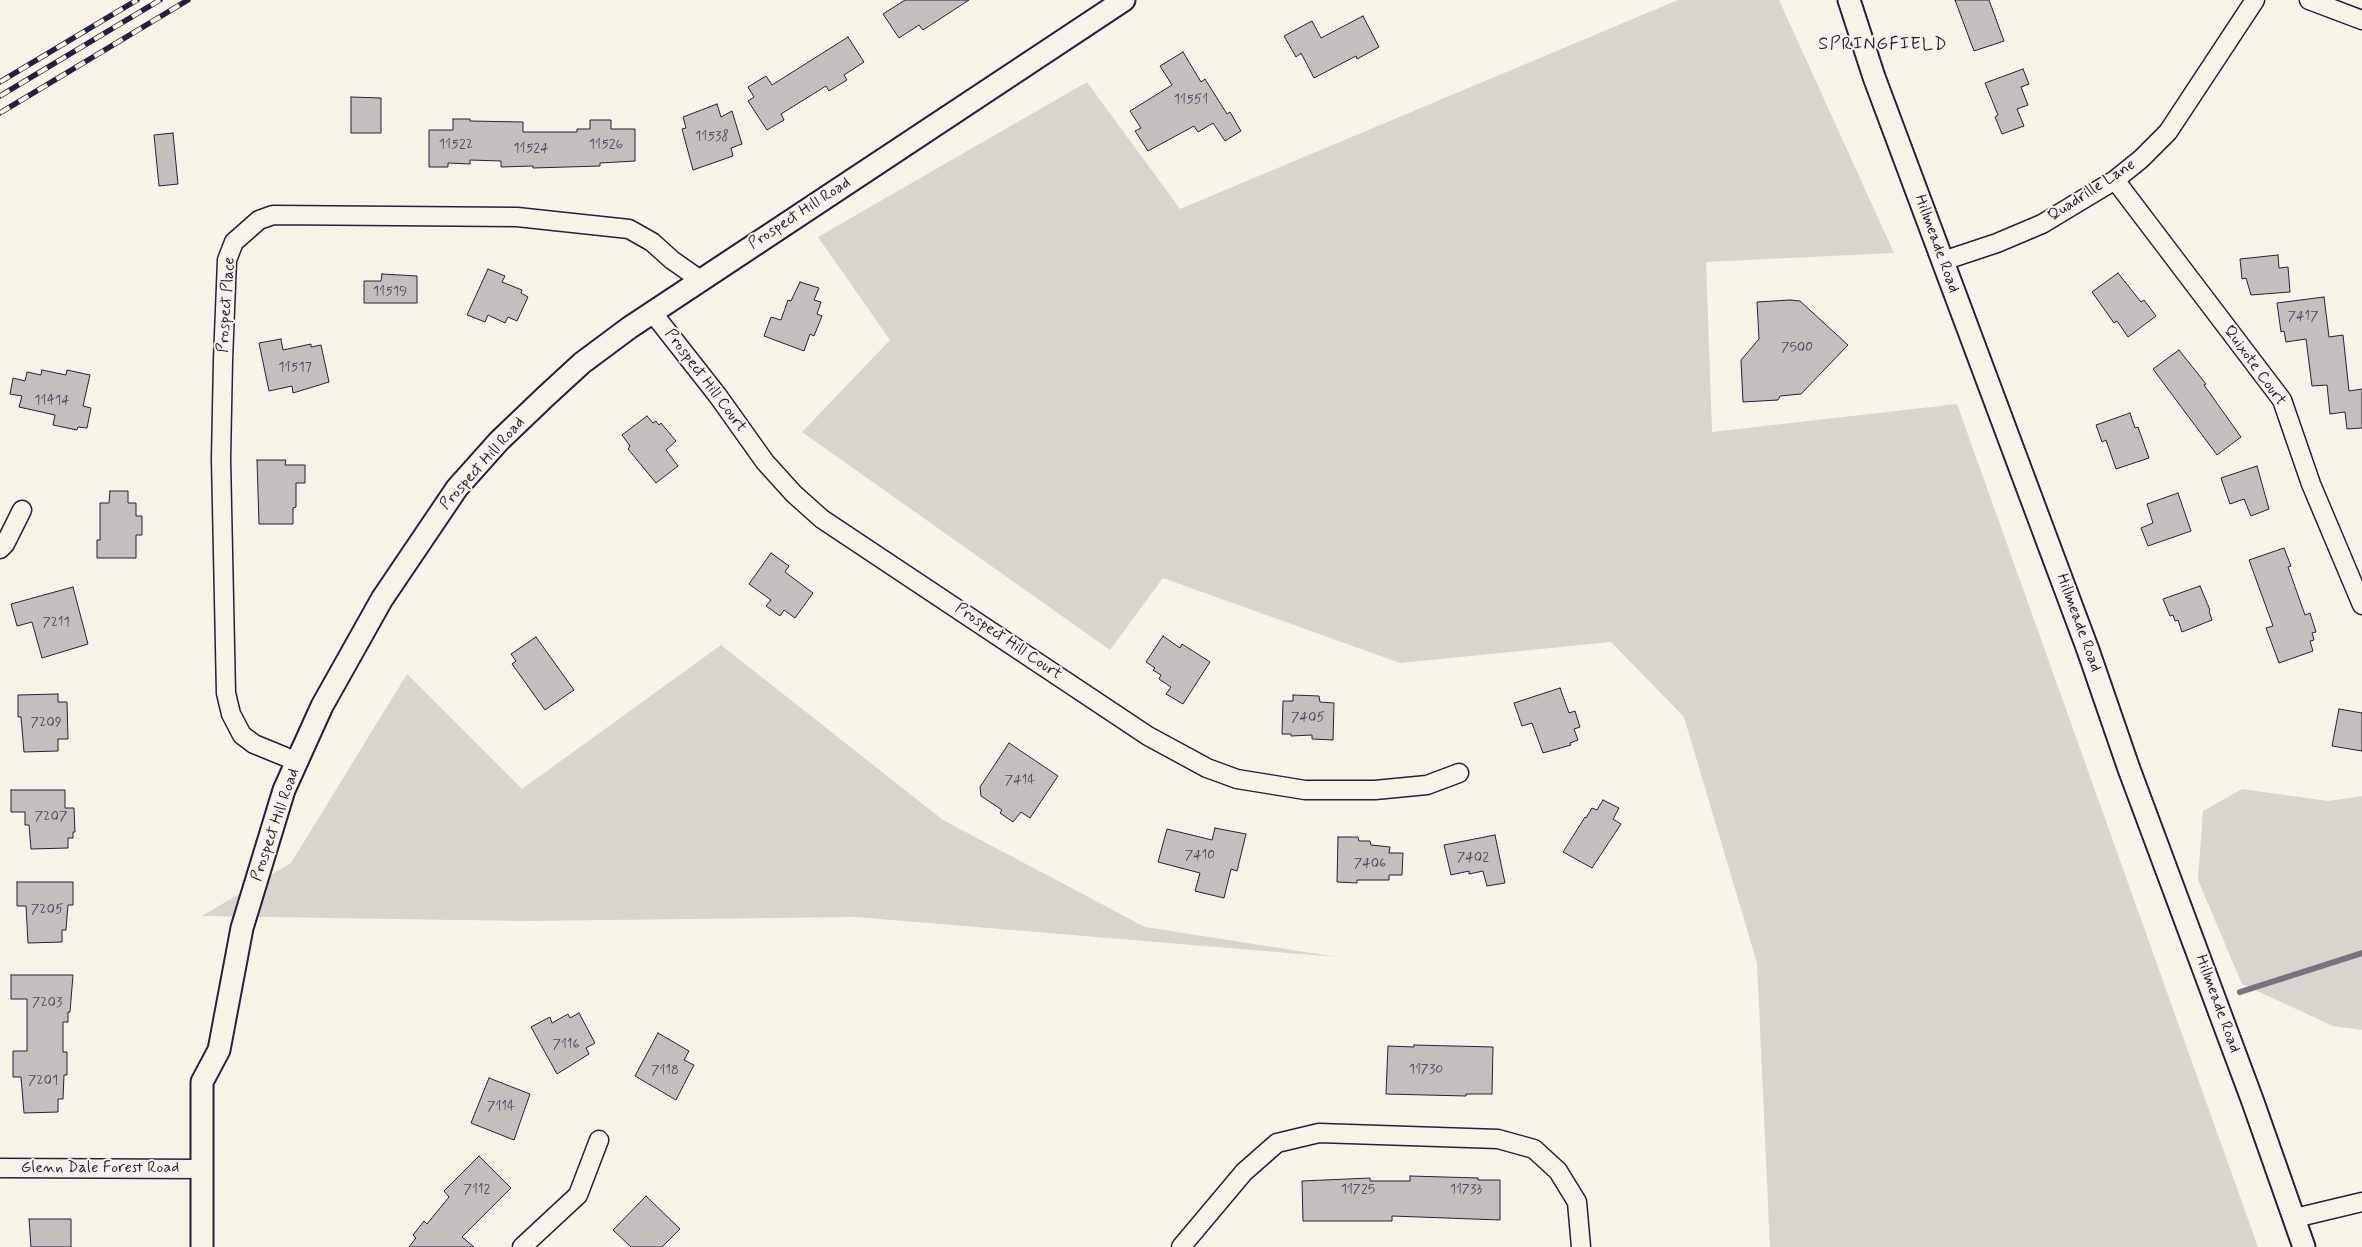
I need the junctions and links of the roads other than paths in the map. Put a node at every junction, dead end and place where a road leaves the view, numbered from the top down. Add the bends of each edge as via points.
1 (1124, 0) edge
2 (1849, 0) edge
3 (2255, 0) edge
4 (2309, 0) edge
5 (2362, 20) edge
6 (2115, 180) junction
7 (1943, 261) junction
8 (699, 279) junction
9 (652, 312) junction
10 (22, 510) dead end
11 (0, 550) edge
12 (2362, 605) edge
13 (298, 762) junction
14 (1459, 773) dead end
15 (599, 1140) dead end
16 (0, 1168) edge
17 (201, 1169) junction
18 (2362, 1202) edge
19 (2295, 1218) junction
20 (202, 1247) edge
21 (522, 1247) edge
22 (1181, 1247) edge
23 (1580, 1247) edge
24 (2304, 1247) edge

1 - 8 street, Prospect Hill Road
2 - 7 street, Hillmeade Road via 1874,77
3 - 6 street, Quadrille Lane via 2168,132 2142,159
4 - 5 street
6 - 7 street, Quadrille Lane via 2042,224
6 - 12 street, Quixote Court via 2282,400 2311,484
7 - 19 street, Hillmeade Road
8 - 9 street, Prospect Hill Road
8 - 13 street, Prospect Place via 652,242 629,229 517,217 273,216 259,220 234,242 227,260 221,459 226,693 231,714 242,735 254,744
9 - 13 street, Prospect Hill Road via 576,369 499,441 457,488 382,599 322,706
9 - 14 street, Prospect Hill Court via 765,462 822,519 1148,736 1207,768 1236,779 1305,790 1375,790 1427,785
10 - 11 street
13 - 17 street, Prospect Hill Road via 284,790 265,848 242,928 218,1050 202,1082
15 - 21 street via 578,1195
16 - 17 street, Glenn Dale Forest Road
17 - 20 street, Prospect Hill Road
18 - 19 street
19 - 24 street, Hillmeade Road
22 - 23 street via 1244,1172 1277,1143 1319,1132 1498,1138 1534,1149 1558,1171 1577,1202

